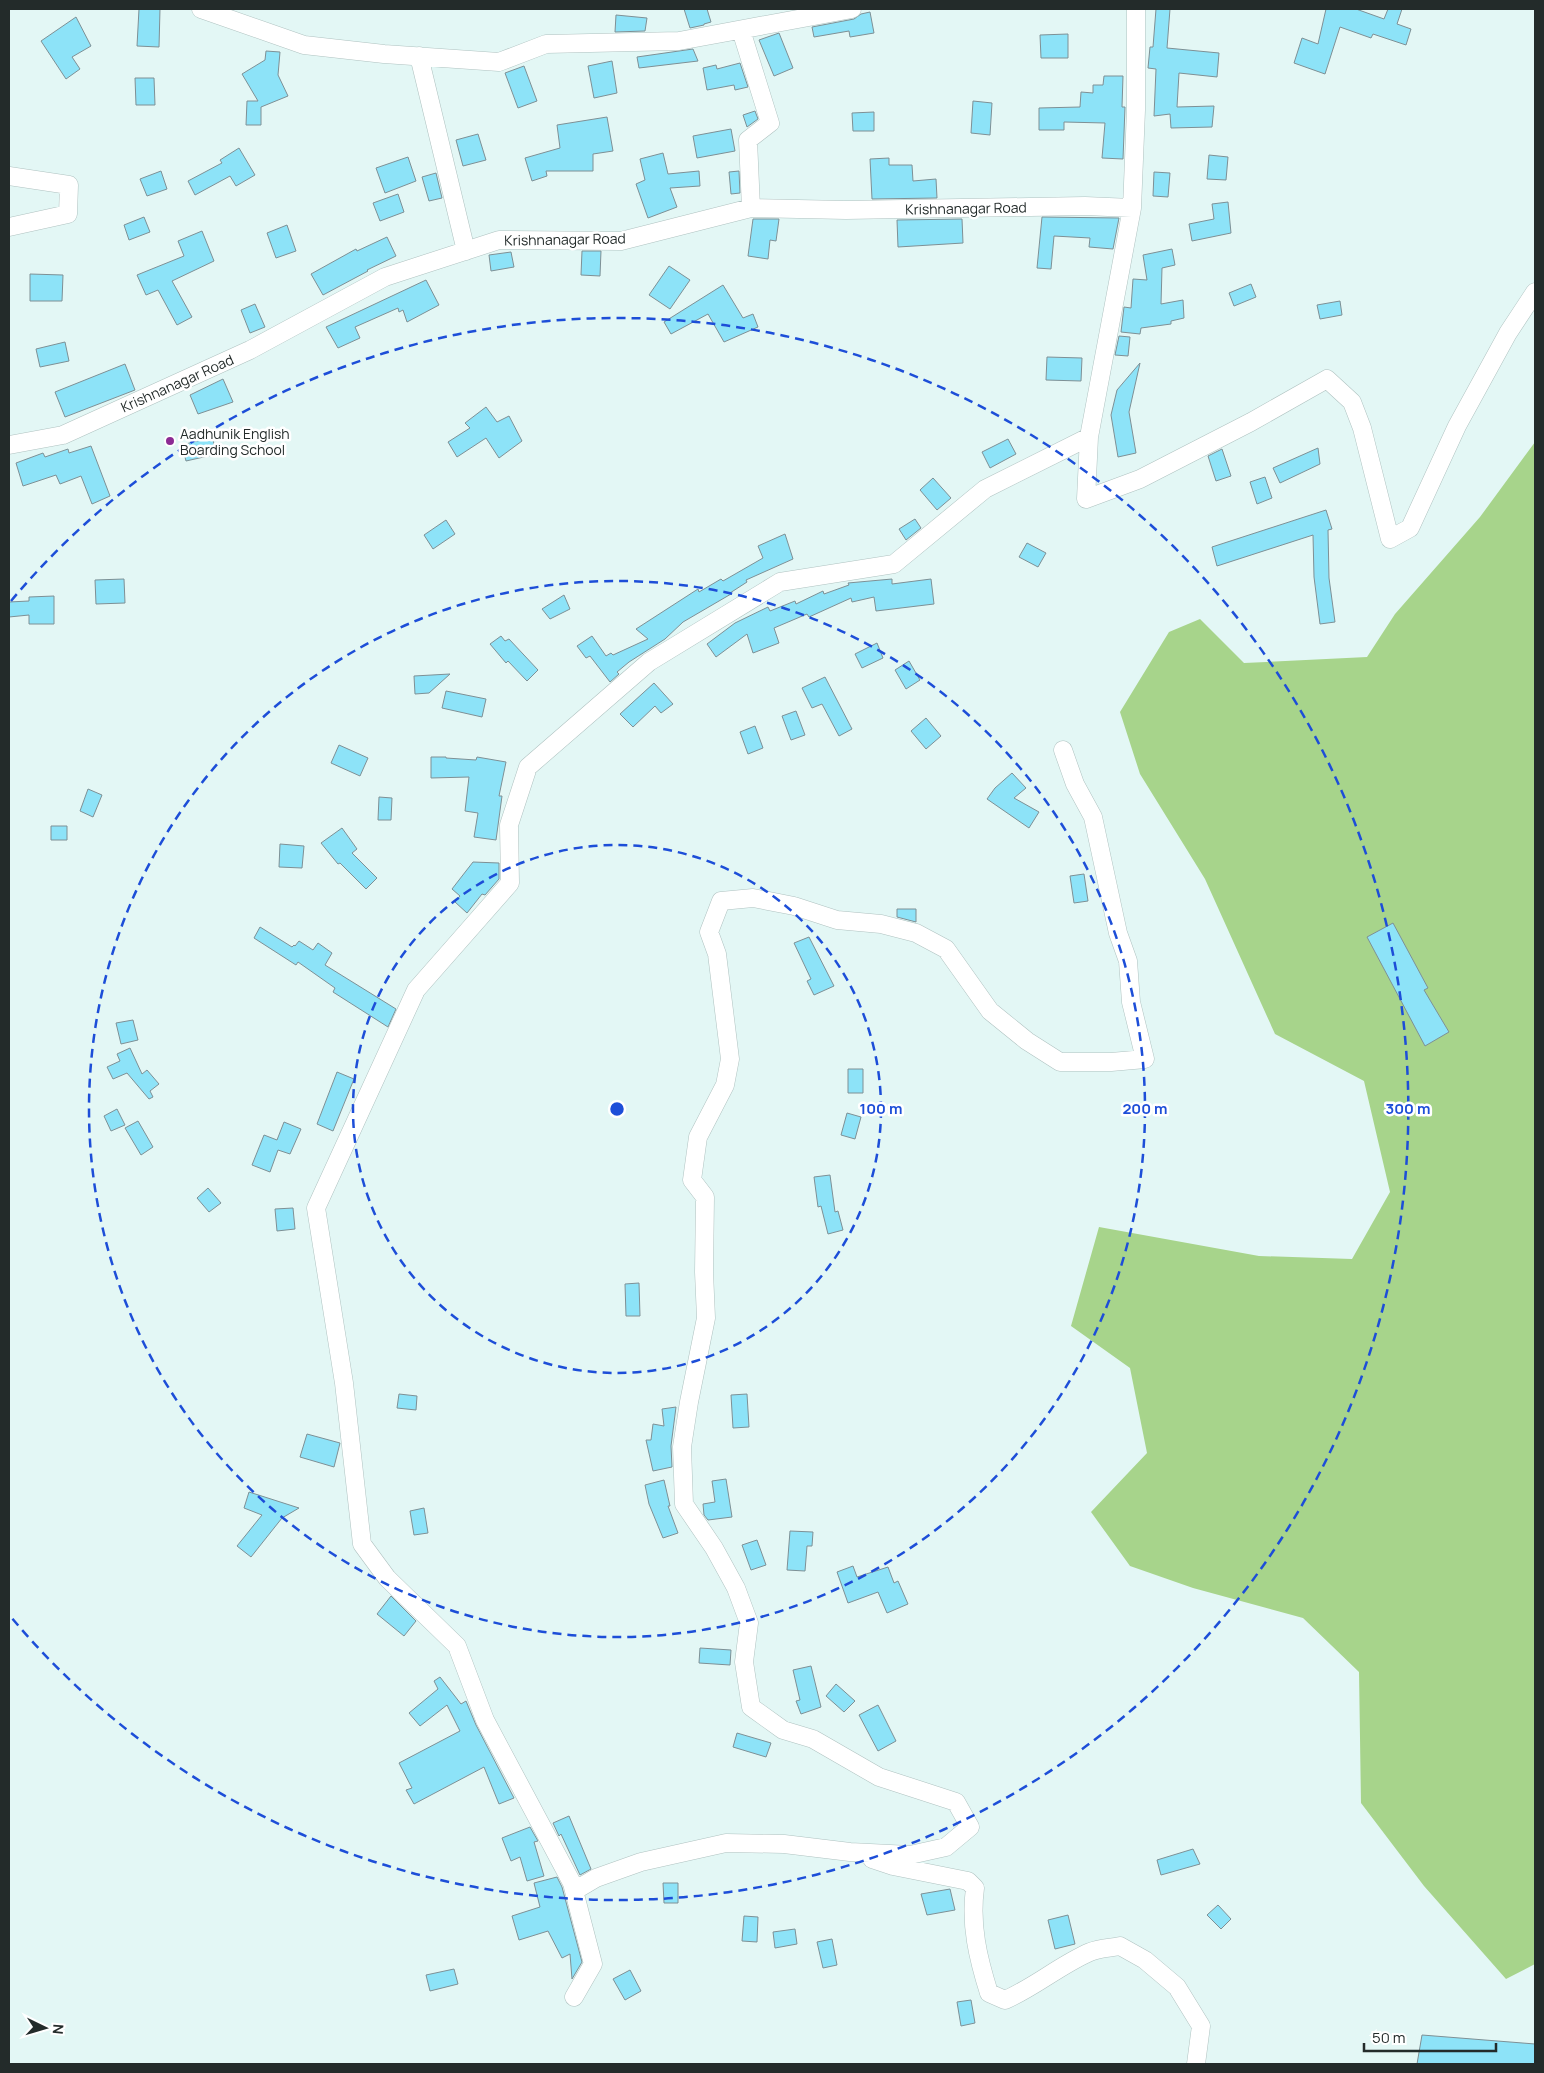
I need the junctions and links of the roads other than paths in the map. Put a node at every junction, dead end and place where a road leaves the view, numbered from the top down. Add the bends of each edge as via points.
1 (201, 9) edge
2 (852, 9) edge
3 (1136, 9) edge
4 (741, 30) junction
5 (419, 56) junction
6 (9, 176) edge
7 (751, 208) junction
8 (1132, 208) junction
9 (9, 227) edge
10 (466, 251) junction
11 (1535, 292) edge
12 (1089, 437) junction
13 (9, 445) edge
14 (1063, 750) dead end
15 (850, 1852) junction
16 (574, 1891) junction
17 (574, 1997) dead end
18 (1196, 2064) edge

1 - 5 street via 304,45
2 - 4 street
3 - 8 street
4 - 5 street via 679,40 546,44 499,62
4 - 7 street via 770,123 748,140
5 - 10 street
6 - 9 street via 69,186 68,214
7 - 8 street, Krishnanagar Road
7 - 10 street, Krishnanagar Road via 621,241 499,240
8 - 12 street
10 - 13 street, Krishnanagar Road via 386,277 250,350 63,435
11 - 12 street via 1456,426 1410,528 1390,539 1362,428 1352,402 1327,379 1140,479 1086,499
12 - 16 street via 985,489 894,564 780,582 649,662 528,767 509,825 510,883 416,990 316,1208 344,1383 362,1544 388,1578 457,1646 485,1720
14 - 15 street via 1075,784 1093,818 1118,933 1128,961 1131,1002 1145,1059 1060,1062 990,1011 946,949 916,933 881,924 837,920 794,906 753,898 721,901 709,932 717,954 730,1059 725,1085 698,1137 693,1161 692,1180 705,1197 706,1318 682,1446 684,1504 732,1580 749,1623 744,1662 751,1707 783,1730 813,1739 879,1777 956,1802 970,1827 946,1846 910,1855
15 - 16 street via 784,1844 726,1843 641,1862 596,1878
15 - 18 street via 893,1866 968,1881 975,1888 974,1937 989,1993 1006,2000 1092,1951 1120,1946 1145,1960 1177,1987 1201,2026
16 - 17 street via 593,1964

